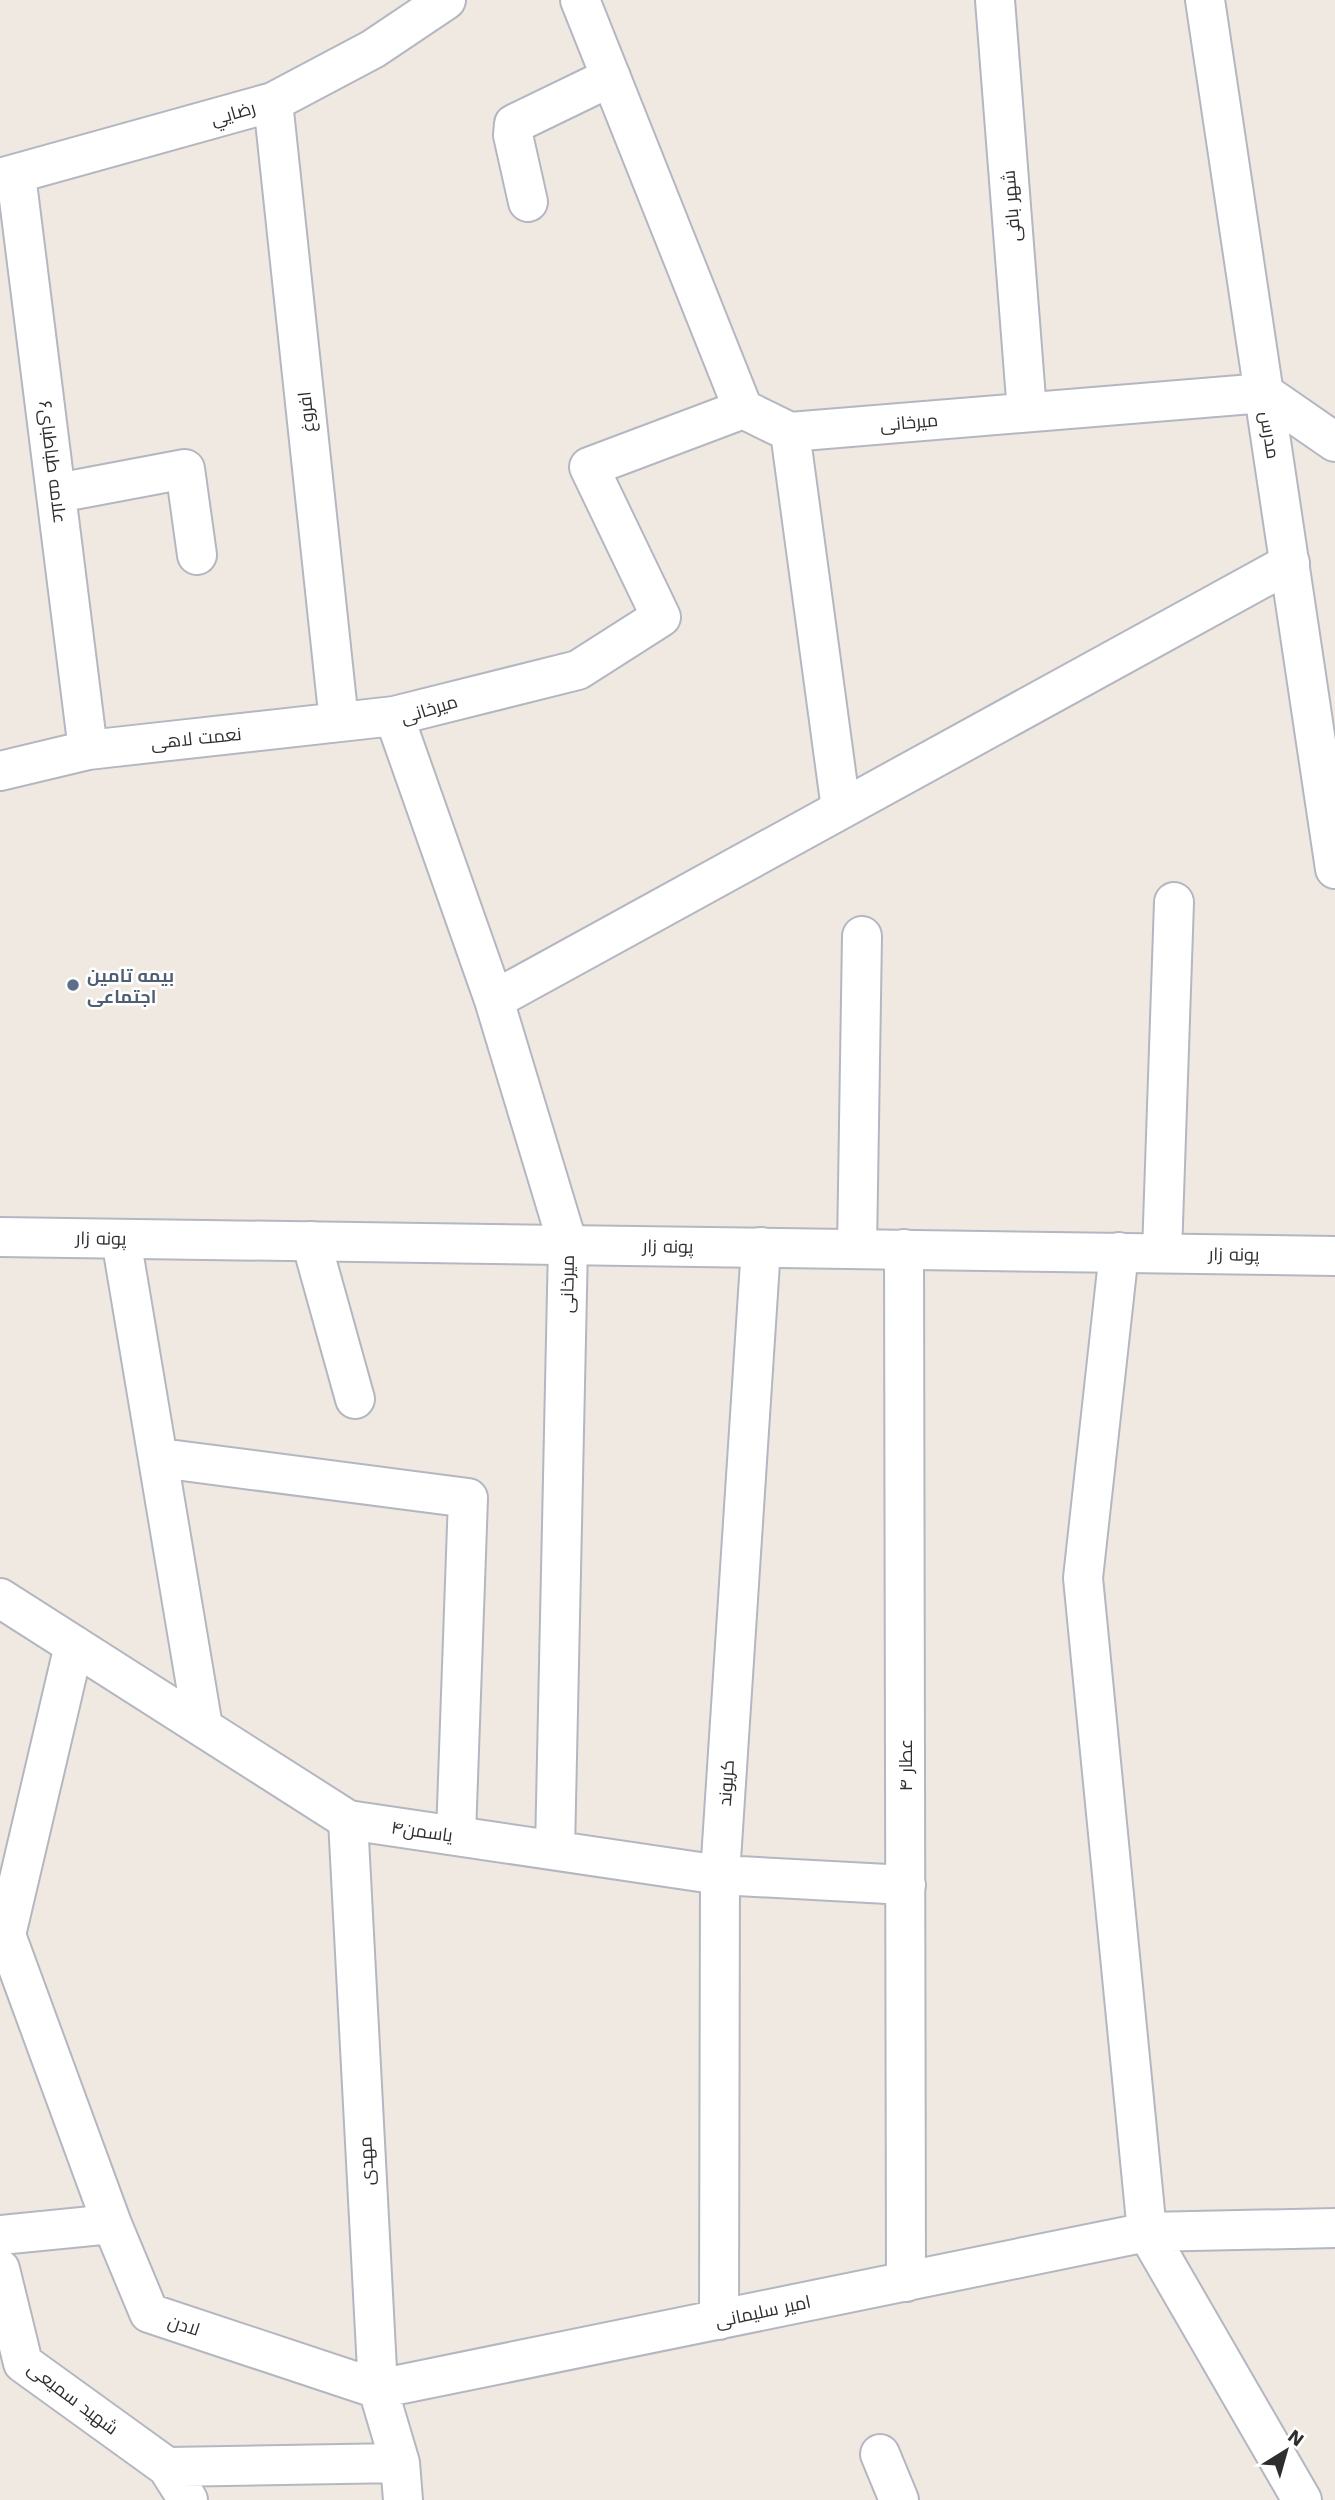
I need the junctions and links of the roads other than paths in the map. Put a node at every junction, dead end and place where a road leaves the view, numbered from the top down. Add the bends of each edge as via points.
1 (446, 0) edge
2 (580, 0) edge
3 (995, 0) edge
4 (1205, 0) edge
5 (611, 77) junction
6 (273, 102) junction
7 (8, 176) edge
8 (528, 202) dead end
9 (1264, 393) junction
10 (743, 409) junction
11 (1027, 412) junction
12 (790, 432) junction
13 (1335, 442) edge
14 (58, 493) junction
15 (197, 555) dead end
16 (1290, 563) junction
17 (394, 716) junction
18 (339, 722) junction
19 (88, 750) junction
20 (0, 771) edge
21 (841, 809) junction
22 (1335, 869) edge
23 (1174, 902) dead end
24 (863, 936) dead end
25 (494, 1000) junction
26 (0, 1237) edge
27 (121, 1238) junction
28 (311, 1241) junction
29 (568, 1245) junction
30 (761, 1247) junction
31 (857, 1248) junction
32 (904, 1249) junction
33 (1119, 1252) junction
34 (1162, 1253) junction
35 (1335, 1256) edge
36 (355, 1399) dead end
37 (160, 1458) junction
38 (0, 1598) edge
39 (74, 1645) junction
40 (203, 1727) junction
41 (348, 1820) junction
42 (456, 1835) junction
43 (555, 1850) junction
44 (720, 1875) junction
45 (906, 1885) junction
46 (3, 1936) edge
47 (112, 2224) junction
48 (1335, 2228) edge
49 (1146, 2232) junction
50 (0, 2235) edge
51 (0, 2269) edge
52 (906, 2282) junction
53 (719, 2320) junction
54 (379, 2389) junction
55 (880, 2454) dead end
56 (167, 2467) junction
57 (402, 2482) edge
58 (188, 2500) edge
59 (899, 2500) edge
60 (1302, 2500) edge

1 - 6 street, رضایي via 373,49
2 - 5 street
3 - 11 street, شهر بافی
4 - 9 street, مدرس
5 - 8 street via 514,124
5 - 10 street
6 - 7 street, رضایي
6 - 18 street, افروغ
7 - 14 street, علامه طباطبای۶
9 - 11 street, میرخانی
9 - 13 street
9 - 16 street, مدرس
10 - 12 street
10 - 17 street, میرخانی via 589,467 661,617 578,670
11 - 12 street, میرخانی
12 - 21 street
14 - 15 street via 185,469
14 - 19 street, علامه طباطبای۶
16 - 21 street
16 - 22 street, مدرس
17 - 18 street, نعمت لاهی
17 - 25 street, میرخانی
18 - 19 street, نعمت لاهی
19 - 20 street, نعمت لاهی
21 - 25 street
23 - 34 street
24 - 31 street
25 - 29 street, میرخانی
26 - 27 street, پونه زار
27 - 28 street, پونه زار
27 - 37 street
28 - 29 street, پونه زار
28 - 36 street
29 - 30 street, پونه زار
29 - 43 street, میرخانی
30 - 31 street, پونه زار
30 - 44 street, کریوند
31 - 32 street, پونه زار
32 - 33 street, پونه زار
32 - 45 street, عطار ۴
33 - 34 street, پونه زار
33 - 49 street via 1083,1578
34 - 35 street, پونه زار
37 - 40 street
37 - 42 street via 468,1498
38 - 39 street, یاسمن۴
39 - 40 street, یاسمن۴
39 - 46 street
40 - 41 street, یاسمن۴
41 - 42 street, یاسمن۴
41 - 54 street, مهدی
42 - 43 street, یاسمن۴
43 - 44 street, یاسمن۴
44 - 45 street, یاسمن۴
44 - 53 street, کریوند
45 - 52 street, عطار ۴
46 - 47 street, لادن
47 - 50 street
47 - 54 street, لادن via 149,2313
48 - 49 street, امیر سلیمانی
49 - 52 street, امیر سلیمانی
49 - 60 street
51 - 56 street, شهید سمیعی via 23,2363
52 - 53 street, امیر سلیمانی
53 - 54 street, امیر سلیمانی
54 - 57 street, مهدی
55 - 59 street
56 - 57 street
56 - 58 street, شهید سمیعی

